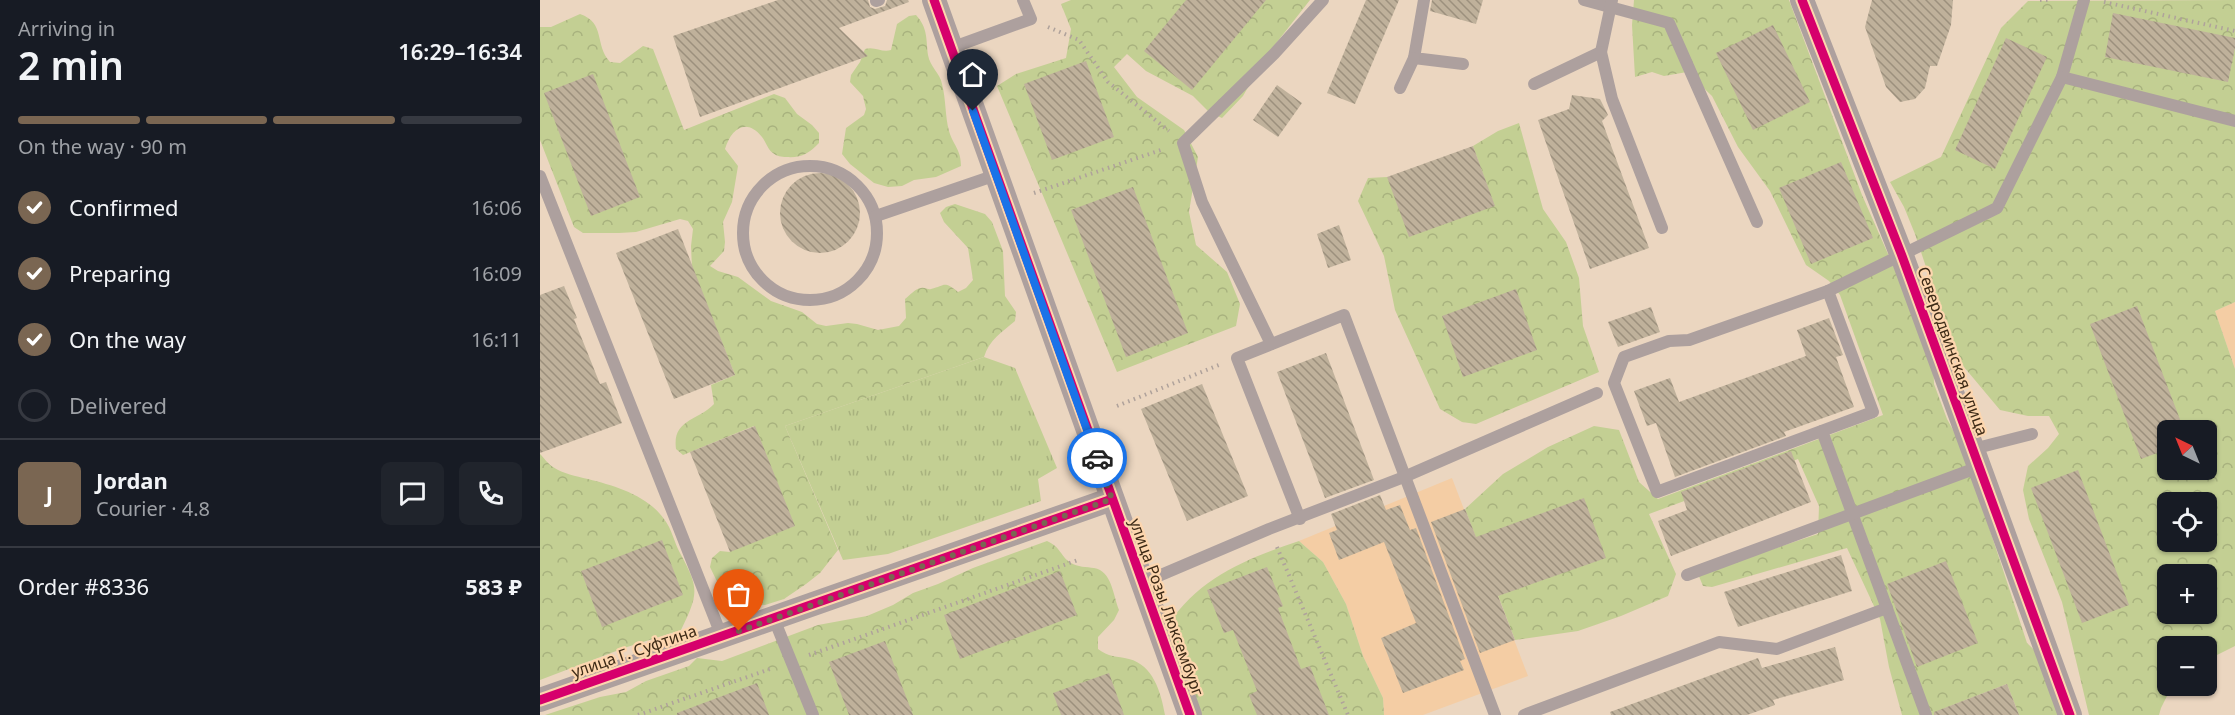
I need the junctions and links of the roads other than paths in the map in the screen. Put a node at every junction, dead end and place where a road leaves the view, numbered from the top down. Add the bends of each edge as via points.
1 (934, 0) edge
2 (1023, 0) edge
3 (1323, 0) edge
4 (1424, 0) edge
5 (1584, 0) edge
6 (1802, 0) edge
7 (2084, 0) edge
8 (1612, 3) edge
9 (951, 48) junction
10 (1601, 52) junction
11 (1414, 58) junction
12 (1463, 64) dead end
13 (2062, 77) junction
14 (1534, 84) dead end
15 (1400, 88) dead end
16 (2235, 121) edge
17 (996, 175) junction
18 (540, 176) edge
19 (876, 216) junction
20 (1757, 222) dead end
21 (1662, 228) dead end
22 (1902, 255) junction
23 (1828, 291) junction
24 (1271, 344) junction
25 (1597, 393) dead end
26 (1822, 431) junction
27 (2031, 434) dead end
28 (1976, 458) junction
29 (1404, 477) junction
30 (1112, 499) junction
31 (1852, 513) junction
32 (1300, 519) junction
33 (1687, 575) dead end
34 (1142, 584) junction
35 (1887, 608) junction
36 (774, 619) junction
37 (722, 637) junction
38 (540, 700) edge
39 (813, 715) edge
40 (1190, 715) edge
41 (1495, 715) edge
42 (1524, 715) edge
43 (1926, 715) edge
44 (2070, 715) edge

1 - 9 street, улица Розы Люксембург
2 - 9 lane via 1030,19
3 - 24 lane via 1274,54 1183,142 1202,202
4 - 11 lane
5 - 8 lane
6 - 22 street, Северодвинская улица
7 - 13 lane
8 - 10 lane
8 - 20 lane via 1669,23
9 - 17 street, улица Розы Люксембург
10 - 14 lane
10 - 21 lane via 1612,99
11 - 12 lane
11 - 15 lane
13 - 16 lane
13 - 22 lane via 1997,208
17 - 19 lane
17 - 30 street, улица Розы Люксембург
18 - 37 lane
19 - 19 lane via 875,250 868,269 850,288 821,301 794,300 768,287 751,268 744,249 745,212 759,188 787,169 816,166 843,174 862,189
22 - 23 lane
22 - 28 street, Северодвинская улица
23 - 26 lane via 1873,412
23 - 26 lane via 1689,340 1669,341 1624,357 1614,383 1657,492
24 - 29 lane via 1344,315
24 - 32 lane via 1237,358
25 - 29 lane
26 - 31 lane
27 - 28 lane
28 - 31 lane
28 - 44 street, Северодвинская улица
29 - 32 lane
29 - 41 lane
30 - 34 street, улица Розы Люксембург
30 - 36 street, улица Г. Суфтина
31 - 33 lane
31 - 35 lane
32 - 34 lane
34 - 40 street, улица Розы Люксембург
35 - 42 lane via 1777,650 1719,642
35 - 43 lane
36 - 37 street, улица Г. Суфтина
36 - 39 lane
37 - 38 street, улица Г. Суфтина

